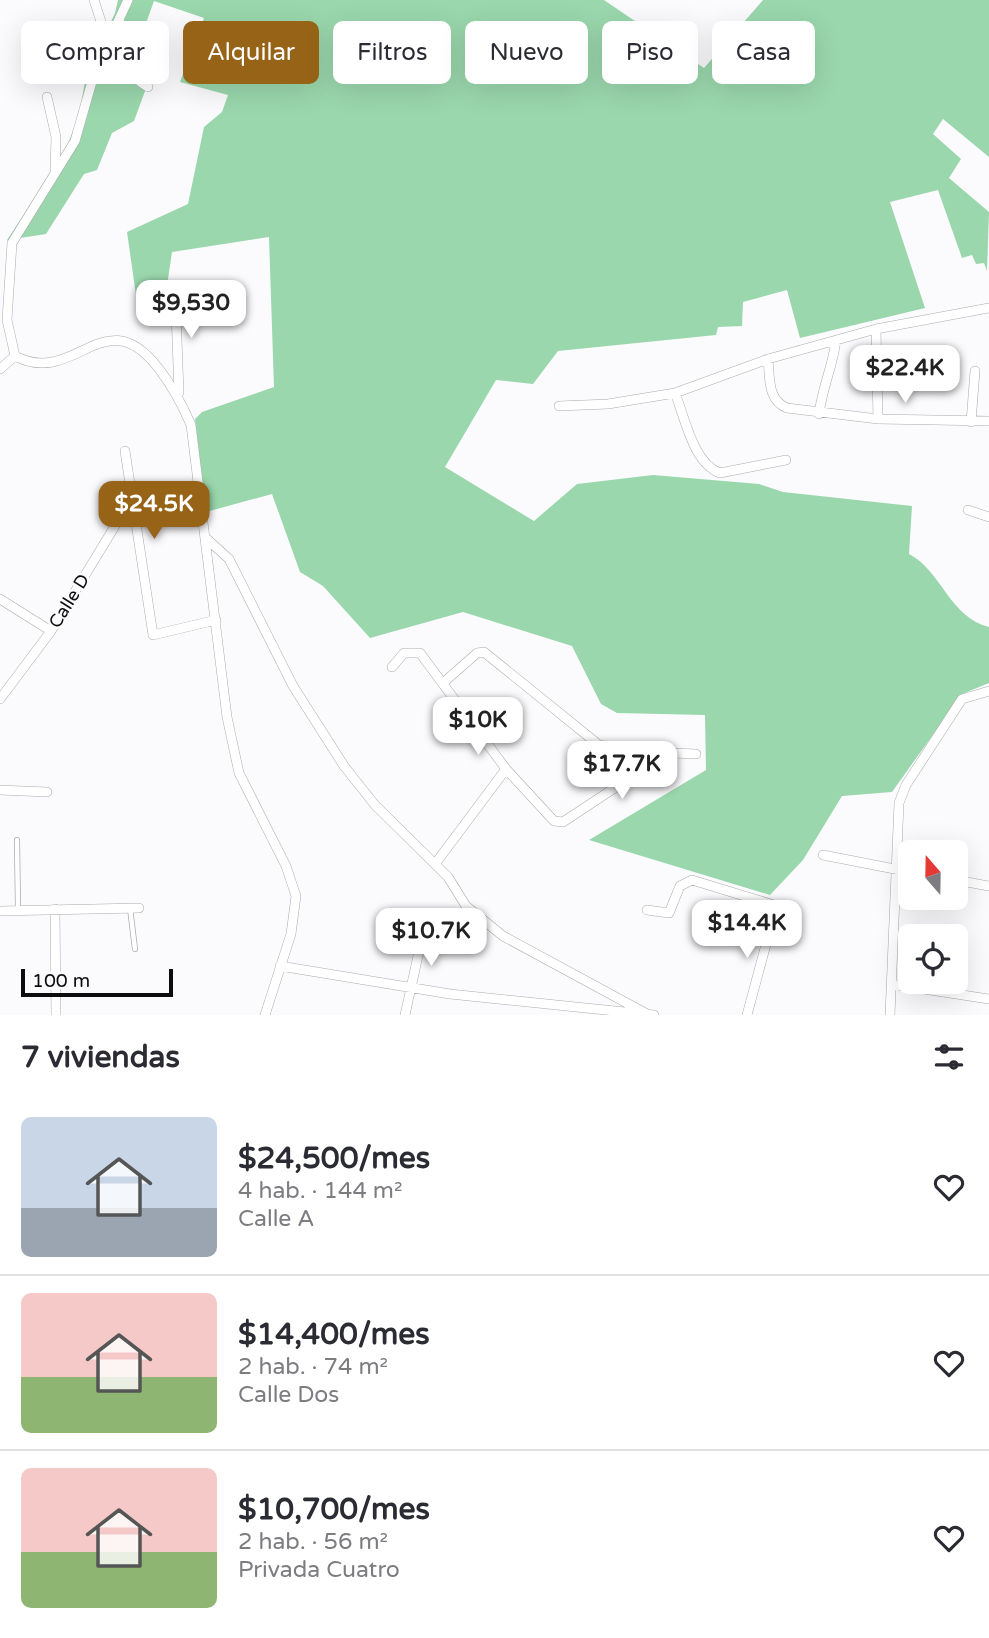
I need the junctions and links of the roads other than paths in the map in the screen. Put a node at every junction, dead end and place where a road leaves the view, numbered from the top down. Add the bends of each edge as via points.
1 (93, 0) edge
2 (128, 0) edge
3 (100, 21) edge
4 (119, 21) edge
5 (91, 84) edge
6 (142, 84) edge
7 (148, 88) dead end
8 (47, 97) dead end
9 (55, 177) junction
10 (175, 286) dead end
11 (989, 307) edge
12 (876, 329) junction
13 (836, 340) junction
14 (15, 356) junction
15 (768, 359) junction
16 (0, 369) edge
17 (975, 371) dead end
18 (675, 393) junction
19 (178, 395) junction
20 (559, 406) dead end
21 (820, 414) junction
22 (878, 419) junction
23 (989, 421) edge
24 (971, 422) junction
25 (125, 451) dead end
26 (786, 460) dead end
27 (132, 498) junction
28 (968, 510) dead end
29 (989, 517) edge
30 (206, 539) junction
31 (0, 599) edge
32 (216, 620) junction
33 (51, 631) junction
34 (392, 667) dead end
35 (443, 683) junction
36 (989, 691) edge
37 (0, 699) edge
38 (666, 754) junction
39 (696, 754) dead end
40 (506, 769) junction
41 (0, 790) edge
42 (47, 792) dead end
43 (17, 840) dead end
44 (822, 855) dead end
45 (435, 863) junction
46 (897, 870) junction
47 (968, 882) edge
48 (989, 886) edge
49 (134, 908) joint
50 (55, 909) junction
51 (18, 910) junction
52 (647, 910) dead end
53 (0, 911) edge
54 (421, 942) dead end
55 (135, 949) dead end
56 (280, 966) junction
57 (891, 984) junction
58 (412, 987) junction
59 (989, 999) edge
60 (573, 1010) edge
61 (650, 1014) edge
62 (56, 1015) edge
63 (265, 1015) edge
64 (405, 1015) edge
65 (747, 1015) edge
66 (891, 1015) edge

1 - 3 street
2 - 4 street
5 - 9 street via 75,141
6 - 7 street
8 - 9 street via 56,137
9 - 14 street via 12,243 7,320
10 - 19 street
11 - 12 street
12 - 13 street
12 - 22 street
13 - 15 street
13 - 21 street
14 - 16 street
14 - 19 street via 37,365 48,364 94,345 125,340 150,357
15 - 18 street
15 - 21 street via 774,400 787,408
17 - 24 street
18 - 20 street
18 - 26 street via 710,470 720,473
19 - 30 street via 191,425
21 - 22 street
22 - 24 street
23 - 24 street
25 - 27 street
27 - 32 street via 153,635
27 - 33 street, Calle D
28 - 29 street
30 - 32 street
30 - 45 street via 229,559 293,685 344,766 375,805
31 - 33 street
32 - 56 street via 227,717 239,773 286,866 296,896 291,934
33 - 37 street, Calle D
34 - 35 street via 404,653 420,653
35 - 38 street via 484,652 598,745
35 - 40 street
36 - 46 street via 962,699 906,785 899,803
38 - 39 street
38 - 40 street via 563,822 554,821
40 - 45 street
41 - 42 street
43 - 51 lane
44 - 46 street
45 - 61 street via 467,906 503,936
46 - 57 street
47 - 48 street
49 - 50 street
49 - 55 lane
50 - 51 street
50 - 62 street
51 - 53 street
52 - 65 street via 669,913 680,886 692,880 774,905
54 - 58 street
56 - 58 street
56 - 63 street
57 - 59 street
57 - 66 street
58 - 60 street
58 - 64 street
60 - 61 street

